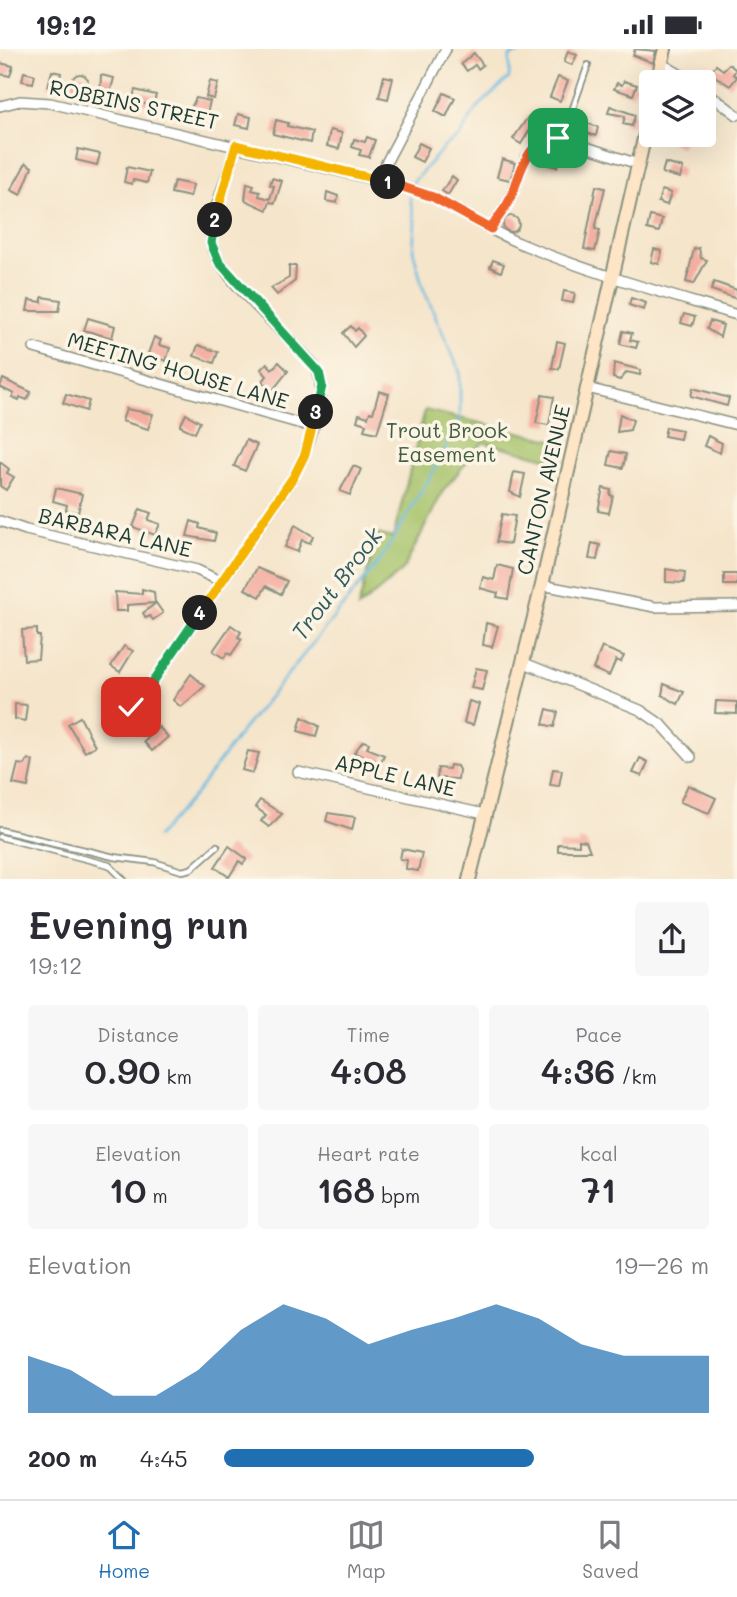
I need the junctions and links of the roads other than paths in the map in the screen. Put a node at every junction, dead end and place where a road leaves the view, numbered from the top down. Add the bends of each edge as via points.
1 (446, 49) edge
2 (665, 49) edge
3 (662, 64) junction
4 (588, 65) dead end
5 (660, 70) edge
6 (672, 70) edge
7 (716, 99) edge
8 (0, 106) edge
9 (737, 115) edge
10 (562, 139) junction
11 (236, 145) junction
12 (642, 147) edge
13 (638, 164) junction
14 (380, 181) junction
15 (491, 229) junction
16 (613, 277) junction
17 (737, 315) edge
18 (34, 348) dead end
19 (587, 388) junction
20 (737, 425) edge
21 (312, 427) junction
22 (0, 521) edge
23 (222, 582) junction
24 (542, 585) junction
25 (737, 606) edge
26 (522, 662) junction
27 (120, 714) dead end
28 (691, 757) dead end
29 (299, 772) dead end
30 (484, 814) junction
31 (0, 830) edge
32 (0, 837) edge
33 (217, 846) dead end
34 (123, 879) edge
35 (469, 879) edge

1 - 14 street
2 - 3 main road
3 - 5 main road
3 - 6 street
4 - 10 lane
7 - 9 street
8 - 11 street, ROBBINS STREET via 19,101 50,103
10 - 13 street
10 - 15 street via 544,141 532,149
11 - 14 street, ROBBINS STREET
11 - 21 street via 212,231 212,248 237,285 319,372 321,392
12 - 13 main road, CANTON AVENUE
13 - 16 main road, CANTON AVENUE
14 - 15 street, ROBBINS STREET via 433,197
15 - 16 street, ROBBINS STREET
16 - 17 street, ROBBINS STREET
16 - 19 main road, CANTON AVENUE
18 - 21 street, MEETING HOUSE LANE
19 - 20 street
19 - 24 main road, CANTON AVENUE
21 - 23 street via 294,476
22 - 23 street, BARBARA LANE via 197,570
23 - 27 street via 144,695
24 - 25 street via 655,607
24 - 26 main road, CANTON AVENUE
26 - 28 street via 640,710 667,730
26 - 30 main road, CANTON AVENUE
29 - 30 street, APPLE LANE
30 - 35 main road, CANTON AVENUE
31 - 33 lane via 182,871 191,869
32 - 34 lane via 109,865

